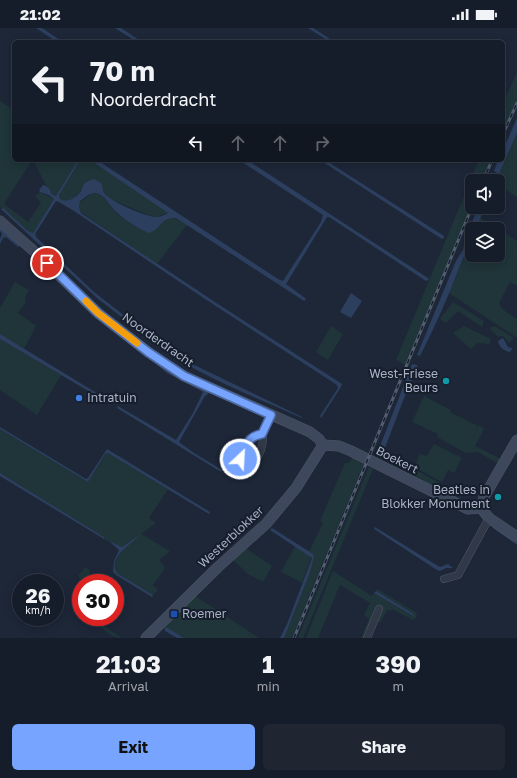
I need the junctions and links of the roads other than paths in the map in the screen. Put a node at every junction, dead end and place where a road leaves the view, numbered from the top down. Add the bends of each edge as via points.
1 (0, 221) edge
2 (271, 415) junction
3 (262, 434) dead end
4 (517, 440) edge
5 (323, 446) junction
6 (485, 505) junction
7 (489, 518) junction
8 (517, 537) edge
9 (444, 579) dead end
10 (379, 609) dead end
11 (146, 638) edge
12 (367, 638) edge

1 - 2 street, Noorderdracht via 98,313 148,352 184,376
2 - 3 street
2 - 5 street, Noorderdracht via 315,435
4 - 6 street via 484,497
5 - 6 street, Boekert via 339,446 351,451 468,509
5 - 11 street, Westerblokker via 296,488 266,524
6 - 7 street
7 - 8 street
7 - 9 street via 458,575
10 - 12 street

